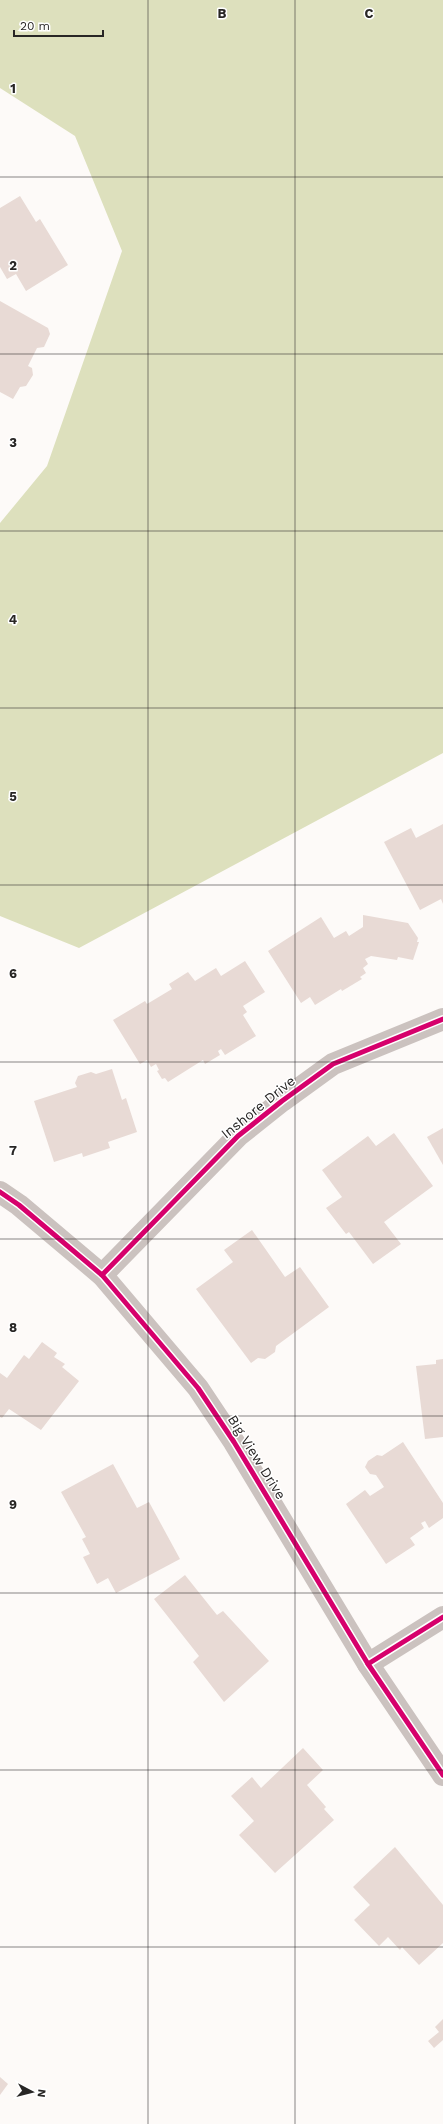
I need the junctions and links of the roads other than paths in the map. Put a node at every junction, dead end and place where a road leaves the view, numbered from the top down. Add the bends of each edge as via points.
1 (443, 1019) edge
2 (0, 1192) edge
3 (102, 1274) junction
4 (443, 1617) edge
5 (368, 1664) junction
6 (443, 1775) edge

1 - 3 street, Inshore Drive via 333,1064 282,1101 238,1136
2 - 3 street, Big View Drive
3 - 5 street, Big View Drive via 198,1388 234,1442
4 - 5 street
5 - 6 street, Big View Drive

